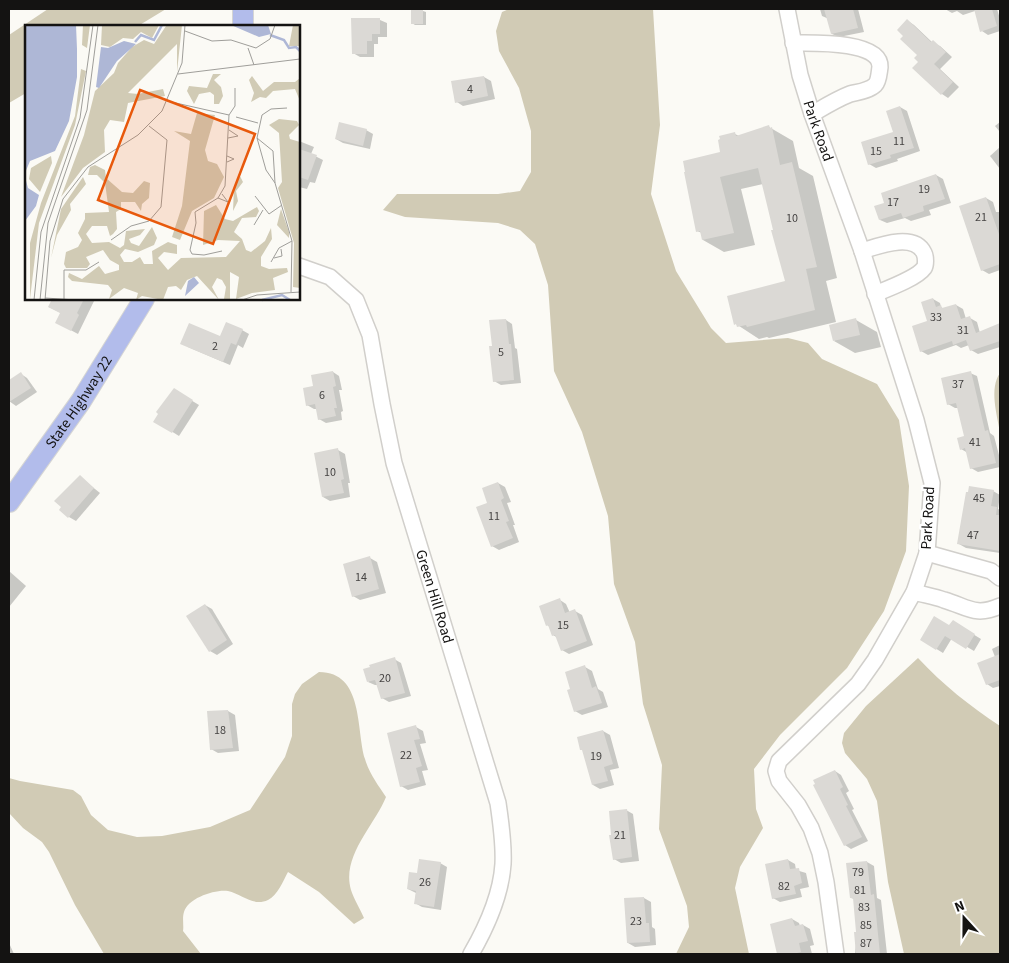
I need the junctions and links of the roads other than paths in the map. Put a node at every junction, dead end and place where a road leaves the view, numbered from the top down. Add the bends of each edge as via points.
1 (243, 9) edge
2 (787, 9) edge
3 (243, 25) edge
4 (793, 43) junction
5 (812, 114) junction
6 (862, 251) junction
7 (300, 266) edge
8 (875, 294) junction
9 (143, 300) edge
10 (9, 502) edge
11 (927, 553) junction
12 (1000, 578) edge
13 (914, 592) junction
14 (1000, 606) edge
15 (471, 954) edge
16 (836, 954) edge

1 - 3 main road
2 - 4 street, Park Road
4 - 5 street, Park Road
4 - 5 street via 840,43 863,50 880,63 876,84
5 - 6 street, Park Road
6 - 8 street, Park Road
6 - 8 street via 906,242 924,252 924,269
7 - 15 street, Green Hill Road via 330,278 356,300 370,335 394,463 498,803 503,866 489,920
8 - 11 street, Park Road via 916,420 932,483
9 - 10 main road, State Highway 22 via 81,401
11 - 12 street via 990,571
11 - 13 street, Park Road
13 - 14 street via 970,610 988,611
13 - 16 street, Park Road via 858,684 779,761 776,771 779,781 812,828 826,882

